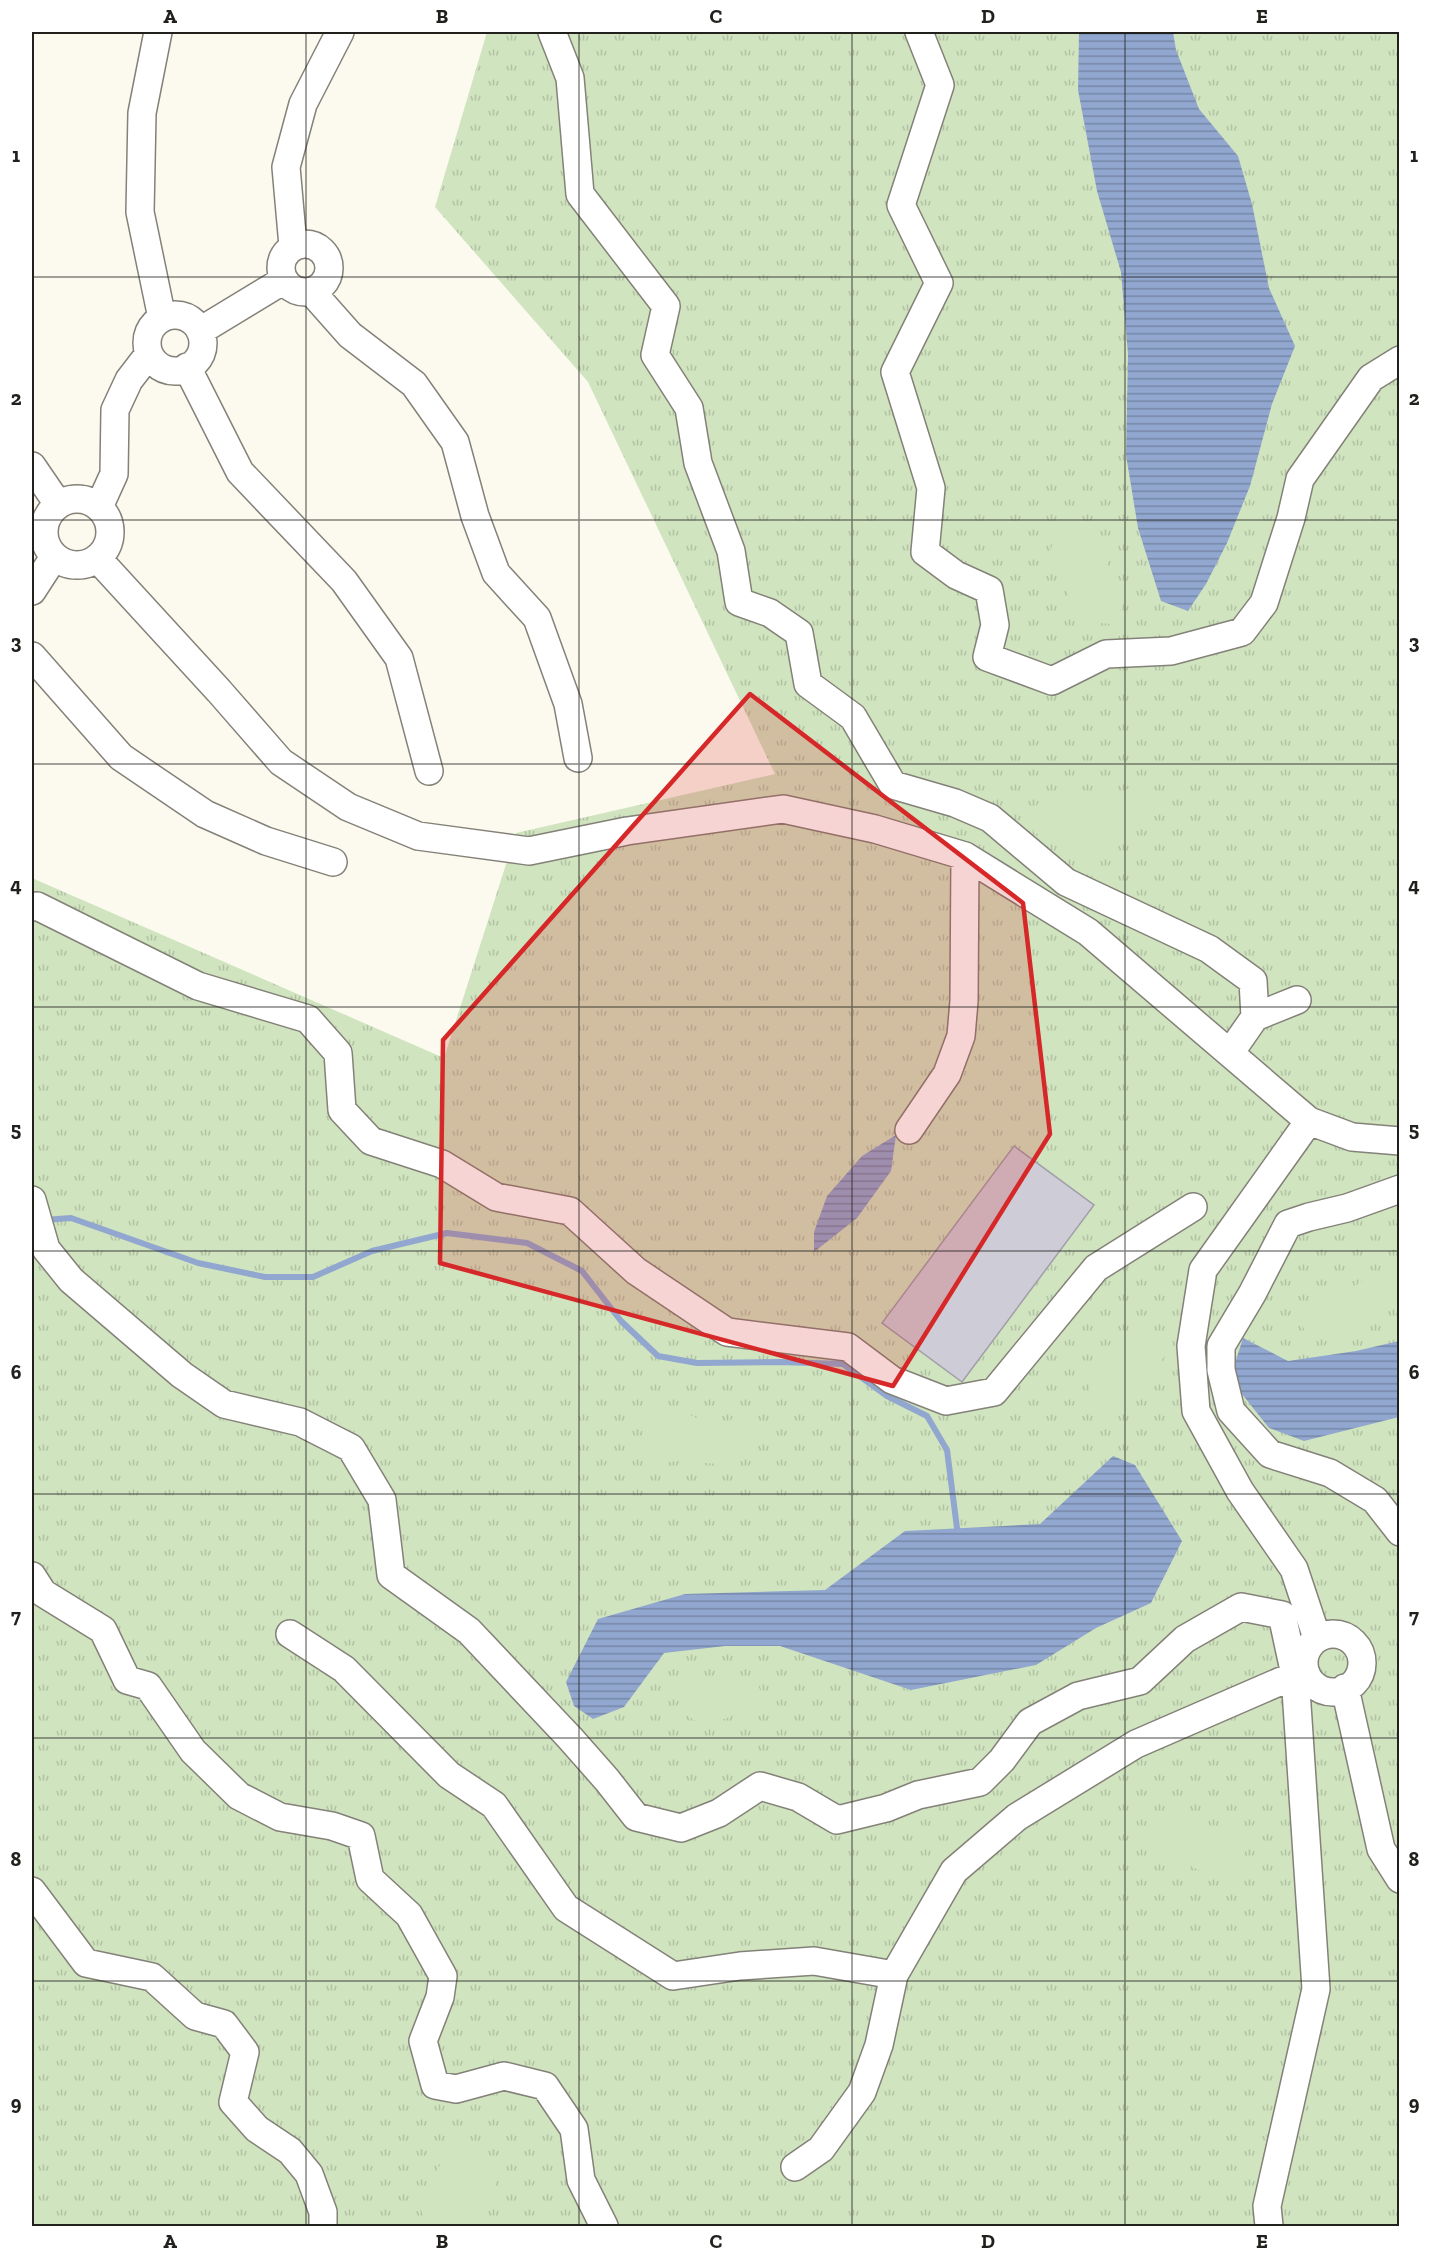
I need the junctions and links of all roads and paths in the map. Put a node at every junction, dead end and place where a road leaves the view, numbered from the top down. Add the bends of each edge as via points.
1 (158, 32) edge
2 (340, 32) edge
3 (552, 32) edge
4 (919, 32) edge
5 (293, 246) junction
6 (284, 280) junction
7 (311, 291) junction
8 (162, 318) junction
9 (200, 331) junction
10 (149, 354) junction
11 (1400, 360) edge
12 (187, 368) junction
13 (32, 466) edge
14 (58, 504) junction
15 (99, 507) junction
16 (54, 557) junction
17 (98, 558) junction
18 (32, 591) edge
19 (32, 656) edge
20 (578, 758) dead end
21 (429, 771) dead end
22 (965, 856) junction
23 (333, 862) dead end
24 (32, 907) edge
25 (1297, 1000) dead end
26 (1255, 1017) junction
27 (1230, 1053) junction
28 (1310, 1121) junction
29 (909, 1130) dead end
30 (1400, 1141) edge
31 (1400, 1189) edge
32 (32, 1200) edge
33 (1193, 1207) dead end
34 (1400, 1532) edge
35 (32, 1576) edge
36 (290, 1634) dead end
37 (1317, 1638) junction
38 (1301, 1674) junction
39 (1345, 1689) junction
40 (1400, 1879) edge
41 (32, 1890) edge
42 (894, 1975) junction
43 (795, 2167) dead end
44 (323, 2226) edge
45 (604, 2226) edge
46 (1269, 2226) edge

1 - 8 street via 142,113 140,213
2 - 5 street via 303,104 286,167
3 - 26 street via 570,78 580,194 666,306 655,355 689,408 698,463 731,551 739,602 770,613 799,633 808,684 853,717 893,785 990,818 1066,882 1209,949 1253,981
4 - 11 street via 940,85 901,205 939,283 895,372 931,488 925,552 956,575 989,590 995,625 987,657 1052,681 1106,654 1171,651 1242,632 1264,603 1300,479 1371,378
5 - 6 street via 282,258
5 - 7 street via 301,243 317,247 327,259 329,267 324,282
6 - 7 street via 296,290
6 - 9 street
7 - 20 street via 350,335 414,384 455,442 475,516 496,573 537,618 568,704
8 - 9 street via 188,318
8 - 10 street via 150,329
9 - 12 street via 202,348
10 - 12 street via 161,367
10 - 15 street via 129,380 115,411 114,474
12 - 21 street via 240,472 344,581 399,658
13 - 14 street
14 - 15 street via 79,499
14 - 16 street via 43,530
15 - 17 street via 110,527 109,539
16 - 17 street via 71,565
16 - 18 street
17 - 22 street via 281,762 348,807 418,836 529,851 627,831 783,809 874,829
19 - 23 street via 121,757 205,814 266,841
22 - 27 street via 1088,932
22 - 29 street via 961,1036 947,1074
24 - 33 street via 38,906 198,986 308,1018 338,1053 342,1110 371,1141 441,1164 496,1197 570,1211 636,1271 727,1332 848,1347 892,1380 946,1401 994,1392 1096,1268
25 - 26 street
26 - 27 street
27 - 28 street
28 - 30 street via 1352,1137
28 - 37 street via 1203,1270 1191,1346 1196,1412 1240,1491 1294,1569
31 - 34 street via 1288,1224 1221,1346 1221,1370 1231,1411 1270,1454 1330,1473 1375,1500
32 - 38 street via 46,1249 71,1280 182,1375 224,1404 300,1422 351,1448 382,1500 391,1575 469,1631 570,1738 636,1817 681,1828 719,1813 760,1786 798,1797 837,1820 918,1795 980,1782 1030,1722 1078,1696 1140,1681 1185,1639 1241,1607 1282,1615
35 - 45 street via 43,1593 102,1630 127,1680 148,1686 194,1751 239,1796 280,1817 332,1826 361,1836 370,1879 409,1916 443,1976 440,1997 423,2041 435,2085 456,2089 504,2076 545,2086 574,2128 581,2181
36 - 42 street via 344,1668 449,1774 494,1805 566,1908 673,1977 740,1966 814,1961
37 - 38 street via 1305,1654
37 - 39 street via 1335,1634 1352,1641 1358,1649 1359,1676
38 - 39 street via 1327,1691
38 - 42 street via 1136,1744 1017,1817 954,1871
38 - 46 street via 1316,1989 1267,2206
39 - 40 street via 1381,1850
41 - 44 street via 86,1963 152,1977 195,2016 224,2025 245,2052 233,2102 256,2129 290,2151 309,2174 323,2212
42 - 43 street via 879,2044 862,2092 821,2149

